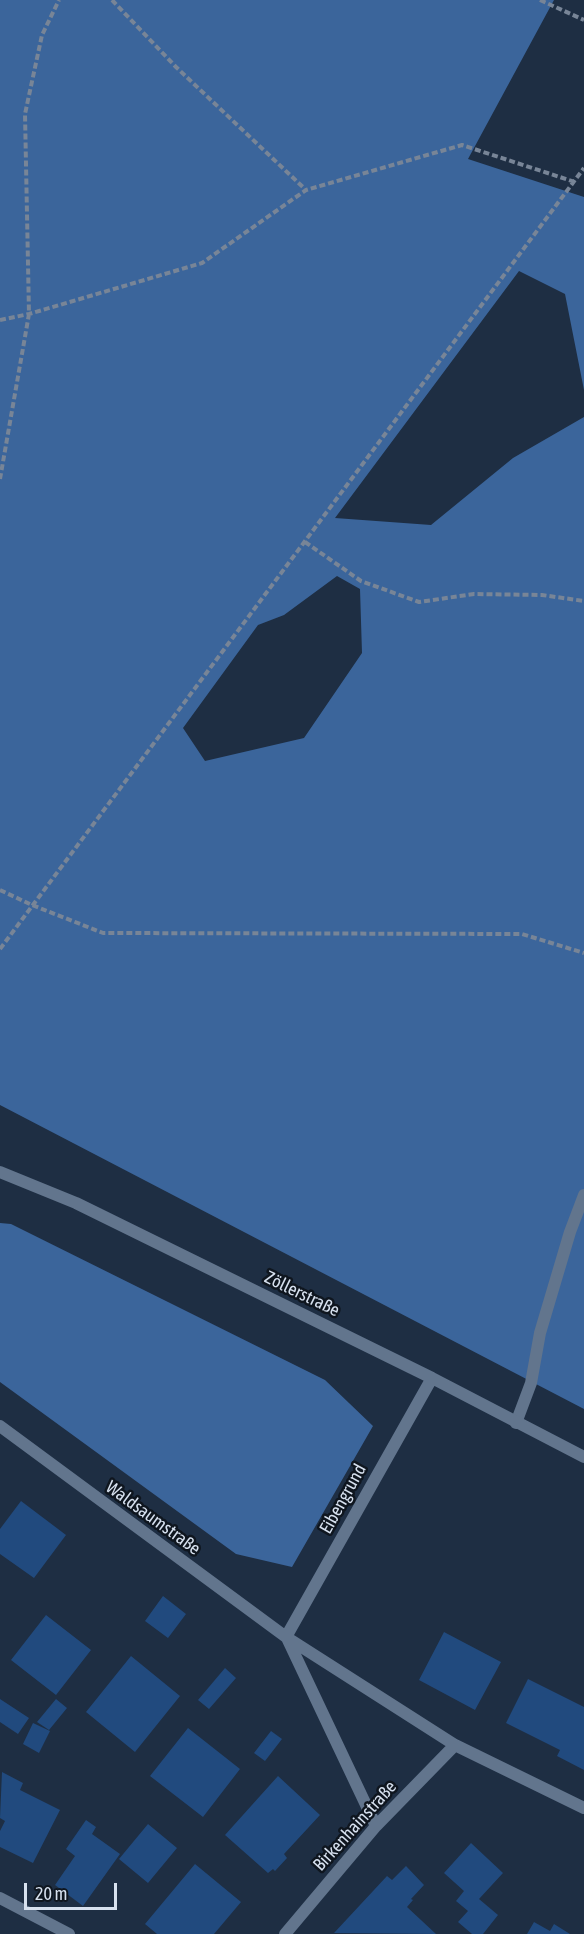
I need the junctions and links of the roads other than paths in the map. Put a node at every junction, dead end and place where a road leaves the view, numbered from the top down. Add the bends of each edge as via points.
1 (0, 1172) edge
2 (584, 1195) edge
3 (432, 1378) junction
4 (516, 1423) junction
5 (0, 1426) edge
6 (584, 1457) edge
7 (286, 1637) junction
8 (455, 1745) junction
9 (584, 1808) edge
10 (376, 1826) junction
11 (0, 1898) edge
12 (69, 1934) edge
13 (285, 1934) edge

1 - 3 street, Zöllerstraße via 76,1203
2 - 4 street
3 - 4 street, Zöllerstraße
3 - 7 street, Eibengrund
4 - 6 street, Zöllerstraße
5 - 7 street, Waldsaumstraße
7 - 8 street, Waldsaumstraße
7 - 10 street, Waldsaumstraße
8 - 9 street, Waldsaumstraße
8 - 10 street, Birkenhainstraße
10 - 13 street, Birkenhainstraße
11 - 12 street

